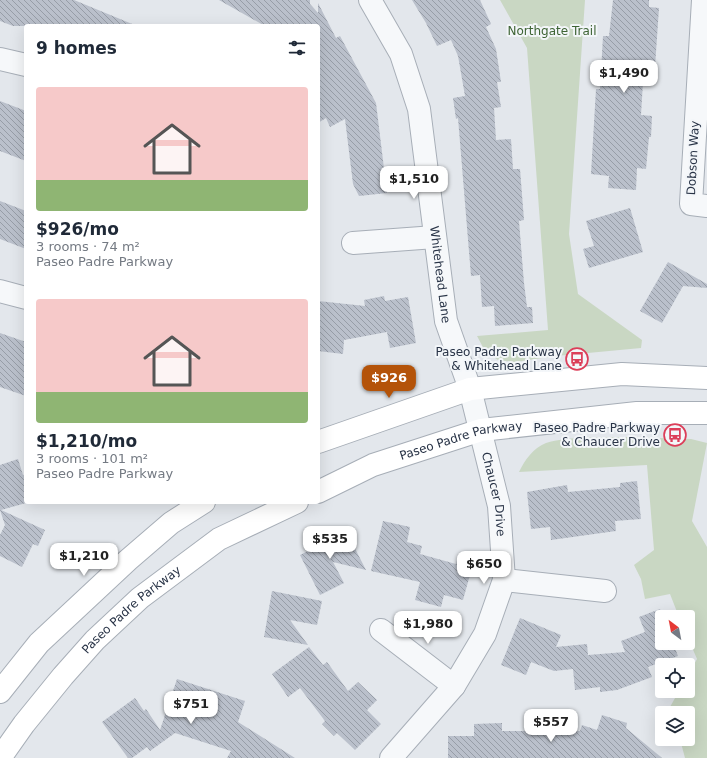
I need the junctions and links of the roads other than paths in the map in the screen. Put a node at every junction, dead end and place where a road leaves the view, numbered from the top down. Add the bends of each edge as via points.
1 (370, 0) edge
2 (703, 0) edge
3 (0, 59) edge
4 (24, 65) edge
5 (707, 206) edge
6 (435, 237) junction
7 (353, 243) dead end
8 (0, 291) edge
9 (24, 297) edge
10 (707, 378) edge
11 (470, 389) junction
12 (707, 413) edge
13 (482, 430) junction
14 (320, 441) edge
15 (320, 491) edge
16 (201, 504) edge
17 (293, 504) edge
18 (504, 580) junction
19 (605, 591) dead end
20 (381, 630) dead end
21 (454, 686) junction
22 (0, 692) edge
23 (0, 758) edge
24 (392, 758) edge

1 - 6 street, Whitehead Lane via 401,54 419,109
2 - 5 street, Dobson Way via 691,204
3 - 4 street
6 - 7 street
6 - 11 street, Whitehead Lane via 446,320
8 - 9 street
10 - 11 main road via 622,374
11 - 13 street, Chaucer Drive
11 - 14 main road
12 - 13 main road, Paseo Padre Parkway via 637,413
13 - 15 main road, Paseo Padre Parkway via 373,465
13 - 18 street, Chaucer Drive via 499,506
16 - 22 main road via 171,524 128,560 39,643
17 - 23 main road, Paseo Padre Parkway via 219,539 140,598 95,640 63,676
18 - 19 street
18 - 21 street, Chaucer Drive via 485,634
20 - 21 street
21 - 24 street, Chaucer Drive

